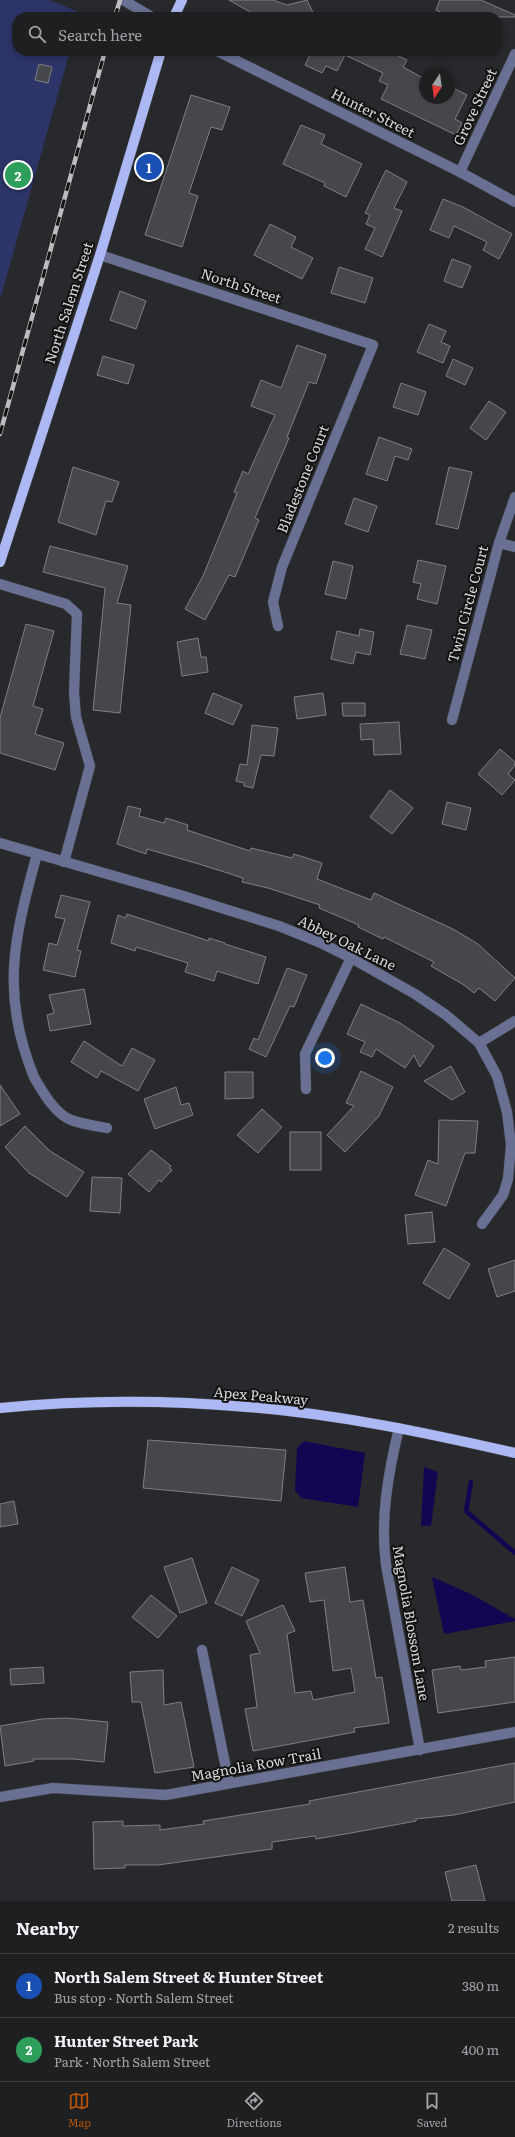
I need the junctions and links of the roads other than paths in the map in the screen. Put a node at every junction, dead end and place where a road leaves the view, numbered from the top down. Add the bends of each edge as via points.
1 (123, 0) edge
2 (182, 0) edge
3 (143, 12) edge
4 (176, 12) edge
5 (515, 54) edge
6 (160, 56) edge
7 (227, 56) edge
8 (460, 172) junction
9 (515, 202) edge
10 (100, 255) junction
11 (373, 345) joint
12 (515, 497) edge
13 (499, 543) junction
14 (515, 547) edge
15 (0, 562) edge
16 (0, 584) edge
17 (278, 626) dead end
18 (452, 720) dead end
19 (0, 843) edge
20 (37, 854) junction
21 (64, 862) junction
22 (351, 958) junction
23 (515, 1021) edge
24 (480, 1043) junction
25 (306, 1089) dead end
26 (107, 1128) dead end
27 (482, 1224) dead end
28 (0, 1408) edge
29 (400, 1428) junction
30 (515, 1453) edge
31 (202, 1650) dead end
32 (515, 1732) edge
33 (420, 1750) junction
34 (229, 1783) junction
35 (0, 1797) edge

1 - 3 street
2 - 4 main road
5 - 8 street, Grove Street
6 - 10 main road, North Salem Street
7 - 8 street, Hunter Street
8 - 9 street, Hunter Street
10 - 11 street, North Street
10 - 15 main road, North Salem Street
11 - 17 street, Bladestone Court via 282,567 273,602
12 - 13 street, Twin Circle Court
13 - 14 street
13 - 18 street, Twin Circle Court
16 - 21 street via 66,604 77,614 74,692 76,717 90,766
19 - 20 street, Abbey Oak Lane
20 - 21 street, Abbey Oak Lane
20 - 26 street via 13,939 10,960 8,991 14,1034 24,1060 40,1089 58,1109 70,1120
21 - 22 street, Abbey Oak Lane via 279,926
22 - 24 street, Abbey Oak Lane via 420,997
22 - 25 street via 305,1054
23 - 24 street
24 - 27 street, Abbey Oak Lane via 503,1093 508,1112 511,1145 508,1179 503,1195
28 - 29 main road, Apex Peakway via 70,1403 157,1402 233,1406
29 - 30 main road, Apex Peakway
29 - 33 street, Magnolia Blossom Lane via 385,1509 384,1546
31 - 34 street
32 - 33 street, Magnolia Row Trail
33 - 34 street, Magnolia Row Trail
34 - 35 street, Magnolia Row Trail via 166,1795 53,1788

